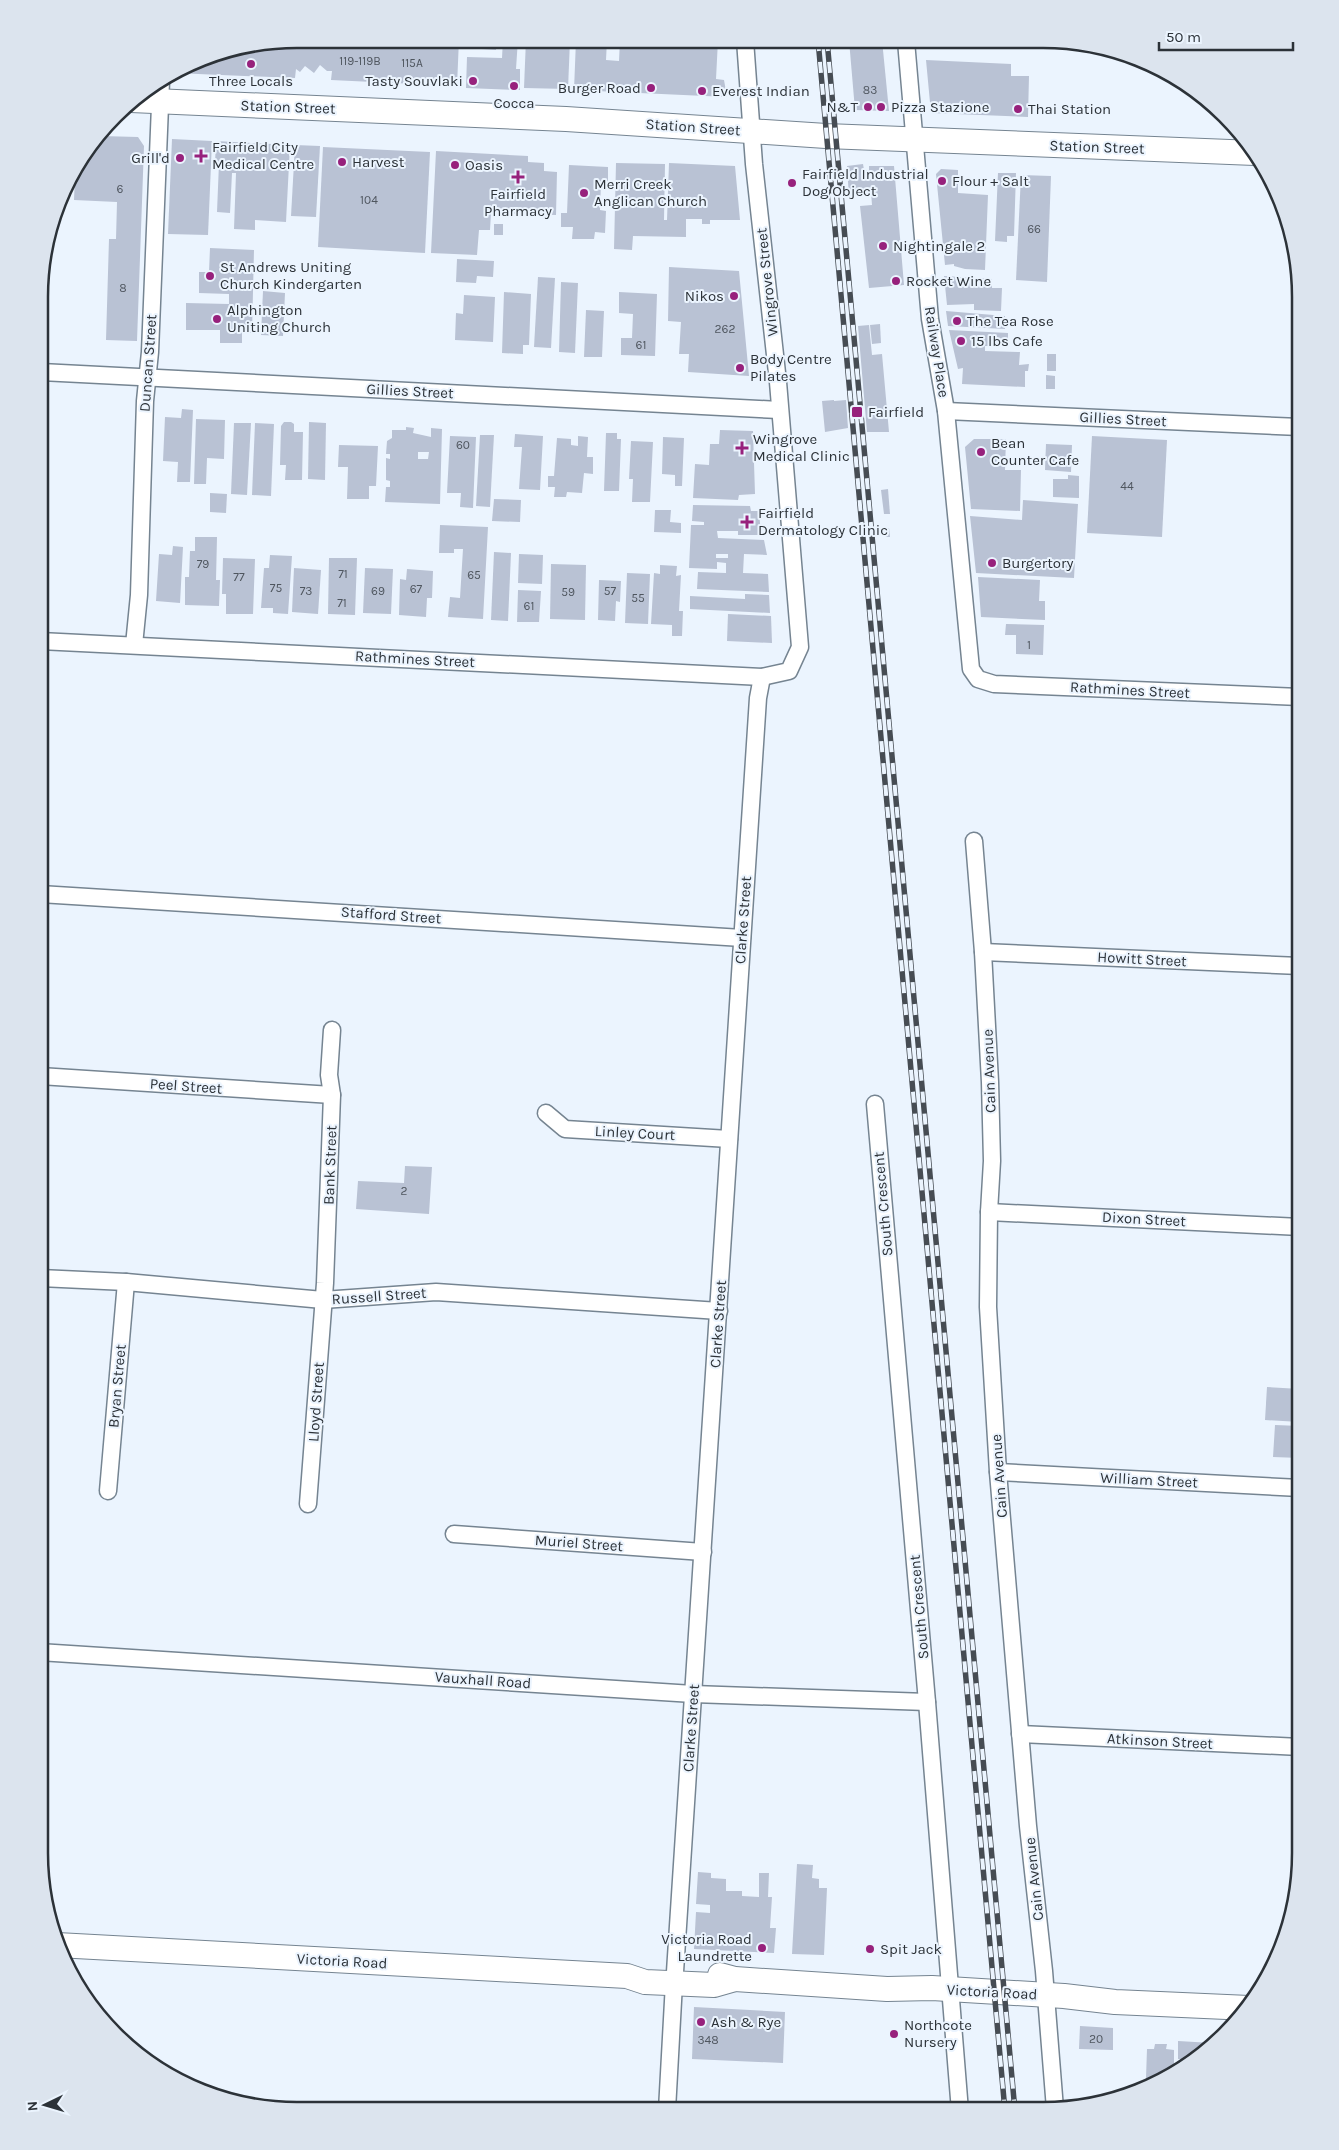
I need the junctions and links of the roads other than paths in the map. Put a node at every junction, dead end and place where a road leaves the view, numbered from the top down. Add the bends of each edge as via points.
1 (746, 48) edge
2 (907, 48) edge
3 (161, 91) edge
4 (752, 131) junction
5 (914, 140) junction
6 (1246, 153) edge
7 (48, 372) edge
8 (149, 376) junction
9 (779, 410) junction
10 (946, 411) junction
11 (1292, 427) edge
12 (48, 641) edge
13 (134, 645) junction
14 (970, 663) joint
15 (789, 671) joint
16 (762, 677) junction
17 (1292, 697) edge
18 (974, 841) dead end
19 (48, 895) edge
20 (742, 938) junction
21 (983, 952) junction
22 (1292, 966) edge
23 (332, 1030) dead end
24 (48, 1077) edge
25 (332, 1095) junction
26 (874, 1104) dead end
27 (546, 1113) dead end
28 (729, 1139) junction
29 (988, 1212) junction
30 (1292, 1227) edge
31 (48, 1278) edge
32 (126, 1282) junction
33 (323, 1300) junction
34 (719, 1311) junction
35 (998, 1472) junction
36 (1292, 1488) edge
37 (108, 1491) dead end
38 (308, 1504) dead end
39 (454, 1534) dead end
40 (703, 1552) junction
41 (48, 1653) edge
42 (693, 1694) junction
43 (927, 1702) junction
44 (1020, 1734) junction
45 (1292, 1747) edge
46 (65, 1945) edge
47 (674, 1977) junction
48 (950, 1990) junction
49 (1046, 1995) junction
50 (1238, 2008) edge
51 (666, 2102) edge
52 (959, 2102) edge
53 (1054, 2102) edge

1 - 4 street, Wingrove Street
2 - 5 street, Railway Place
3 - 4 street, Station Street
3 - 8 street, Duncan Street
4 - 5 street, Station Street
4 - 9 street, Wingrove Street
5 - 6 street, Station Street
5 - 10 street, Railway Place via 930,319
7 - 8 street, Gillies Street
8 - 9 street, Gillies Street
8 - 13 street, Duncan Street via 145,401 139,596
9 - 15 street, Wingrove Street via 800,647
10 - 11 street, Gillies Street
10 - 14 street, Railway Place
12 - 13 street, Rathmines Street
13 - 16 street, Rathmines Street
14 - 17 street, Rathmines Street via 978,679 994,684
15 - 16 street, Rathmines Street
16 - 20 street, Clarke Street
18 - 21 street, Cain Avenue
19 - 20 street, Stafford Street
20 - 28 street, Clarke Street
21 - 22 street, Howitt Street
21 - 29 street, Cain Avenue via 992,1160
23 - 25 street, Bank Street
24 - 25 street, Peel Street
25 - 33 street, Bank Street
26 - 43 street, South Crescent
27 - 28 street, Linley Court via 566,1128
28 - 34 street, Clarke Street
29 - 30 street, Dixon Street
29 - 35 street, Cain Avenue via 988,1308
31 - 32 street, Russell Street
32 - 33 street, Russell Street
32 - 37 street, Bryan Street
33 - 34 street, Russell Street via 436,1292
33 - 38 street, Lloyd Street
34 - 40 street, Clarke Street
35 - 36 street, William Street
35 - 44 street, Cain Avenue
39 - 40 street, Muriel Street
40 - 42 street, Clarke Street
41 - 42 street, Vauxhall Road
42 - 43 street, Vauxhall Road
42 - 47 street, Clarke Street
43 - 48 street, South Crescent
44 - 45 street, Atkinson Street
44 - 49 street, Cain Avenue
46 - 47 street, Victoria Road via 627,1976 645,1971
47 - 48 street, Victoria Road via 714,1973 735,1979
47 - 51 street, Clarke Street
48 - 49 street, Victoria Road
48 - 52 street, South Crescent
49 - 50 street, Victoria Road via 1115,2002
49 - 53 street, Cain Avenue

